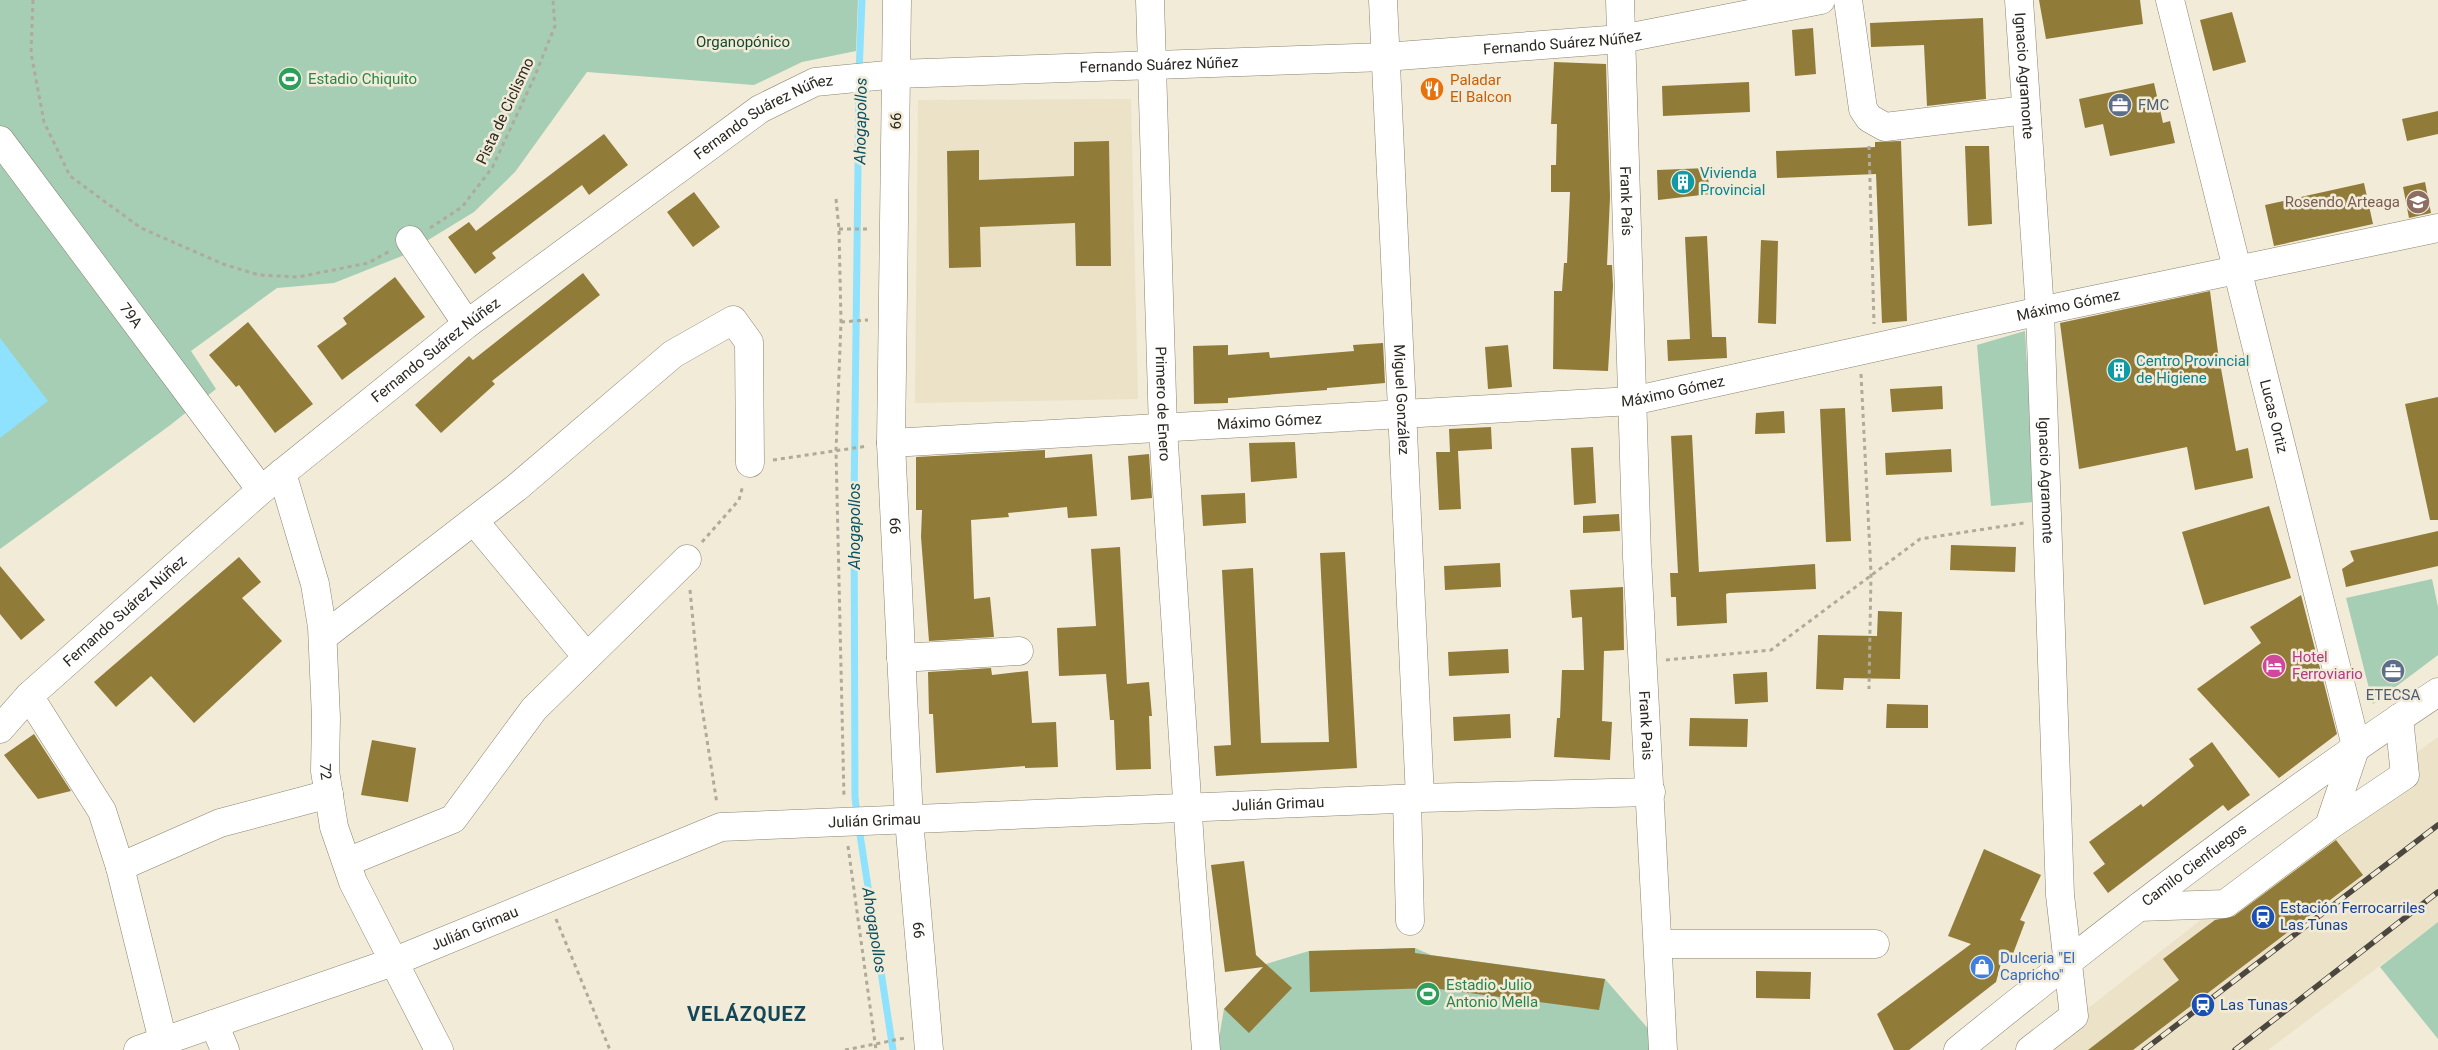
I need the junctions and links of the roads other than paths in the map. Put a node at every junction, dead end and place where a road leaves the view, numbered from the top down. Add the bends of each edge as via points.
1 (897, 0) edge
2 (1150, 0) edge
3 (1382, 0) edge
4 (1620, 0) edge
5 (1821, 0) edge
6 (1848, 0) edge
7 (2019, 0) edge
8 (2170, 0) edge
9 (1621, 39) junction
10 (1385, 57) junction
11 (1152, 64) junction
12 (897, 74) junction
13 (2026, 110) junction
14 (0, 140) edge
15 (2438, 228) edge
16 (410, 240) road end
17 (2239, 269) junction
18 (2040, 311) junction
19 (467, 324) junction
20 (1632, 401) junction
21 (1402, 414) junction
22 (1163, 429) junction
23 (884, 444) junction
24 (750, 463) road end
25 (282, 473) junction
26 (261, 490) junction
27 (474, 521) junction
28 (687, 559) road end
29 (323, 637) junction
30 (1018, 651) dead end
31 (587, 657) junction
32 (901, 658) junction
33 (2438, 692) edge
34 (28, 696) junction
35 (2399, 718) junction
36 (0, 729) edge
37 (2356, 746) junction
38 (1651, 792) junction
39 (329, 794) junction
40 (1414, 799) junction
41 (1189, 808) junction
42 (909, 820) junction
43 (2329, 826) junction
44 (347, 862) junction
45 (120, 867) junction
46 (2139, 907) junction
47 (1410, 921) dead end
48 (1658, 944) junction
49 (1874, 944) dead end
50 (2069, 960) junction
51 (393, 962) junction
52 (214, 1024) junction
53 (150, 1046) edge
54 (225, 1050) edge
55 (439, 1050) edge
56 (929, 1050) edge
57 (1206, 1050) edge
58 (1663, 1050) edge
59 (1958, 1050) edge
60 (2030, 1050) edge

1 - 12 street, 66
2 - 11 street, Primero de Enero
3 - 10 street, Miguel González
4 - 9 street, Frank País
5 - 9 street, Fernando Suárez Núñez
6 - 13 street via 1863,108 1869,118 1885,127
7 - 13 street, Ignacio Agramonte
8 - 17 street, Lucas Ortiz
9 - 10 street, Fernando Suárez Núñez
9 - 20 street, Frank País
10 - 11 street, Fernando Suárez Núñez
10 - 21 street, Miguel González
11 - 12 street, Fernando Suárez Núñez
11 - 22 street, Primero de Enero
12 - 19 street, Fernando Suárez Núñez via 815,82 760,109
12 - 23 street, 66
13 - 18 street, Ignacio Agramonte
14 - 26 street, 79A
15 - 17 street, Máximo Gómez
16 - 19 street
17 - 18 street, Máximo Gómez
17 - 37 street, Lucas Ortiz
18 - 20 street, Máximo Gómez
18 - 50 street, Ignacio Agramonte via 2060,895
19 - 25 street, Fernando Suárez Núñez
20 - 21 street, Máximo Gómez
20 - 38 street, Frank Pais via 1637,557
21 - 22 street, Máximo Gómez
21 - 40 street, Miguel González
22 - 23 street, Máximo Gómez
22 - 41 street, Primero de Enero
23 - 32 street, 66
24 - 27 street via 749,342 733,320 674,354
25 - 26 street, Fernando Suárez Núñez
25 - 29 street, 72 via 315,584
26 - 34 street, Fernando Suárez Núñez
27 - 29 street
27 - 31 street
28 - 31 street
29 - 39 street, 72 via 325,771
30 - 32 street
31 - 44 street via 534,709 453,819
32 - 42 street, 66
33 - 35 street, Camilo Cienfuegos
34 - 36 street, Fernando Suárez Núñez
34 - 45 street via 102,811
35 - 37 street, Camilo Cienfuegos
35 - 43 street via 2405,775
37 - 43 street
37 - 46 street, Camilo Cienfuegos
38 - 40 street, Julián Grimau
38 - 48 street, Frank Pais
39 - 44 street, 72 via 334,827
39 - 45 street via 220,823
40 - 41 street, Julián Grimau
40 - 47 street, Miguel González
41 - 42 street, Julián Grimau
41 - 57 street, Primero de Enero
42 - 51 street, Julián Grimau via 721,827
42 - 56 street, 66
43 - 46 street via 2225,904
44 - 51 street, 72 via 353,882
45 - 53 street
46 - 50 street, Camilo Cienfuegos
48 - 49 street
48 - 58 street, Frank Pais
50 - 59 street, Camilo Cienfuegos
50 - 60 street, Ignacio Agramonte via 2074,1016
51 - 52 street, Julián Grimau
51 - 55 street, 72
52 - 53 street, Julián Grimau
52 - 54 street

